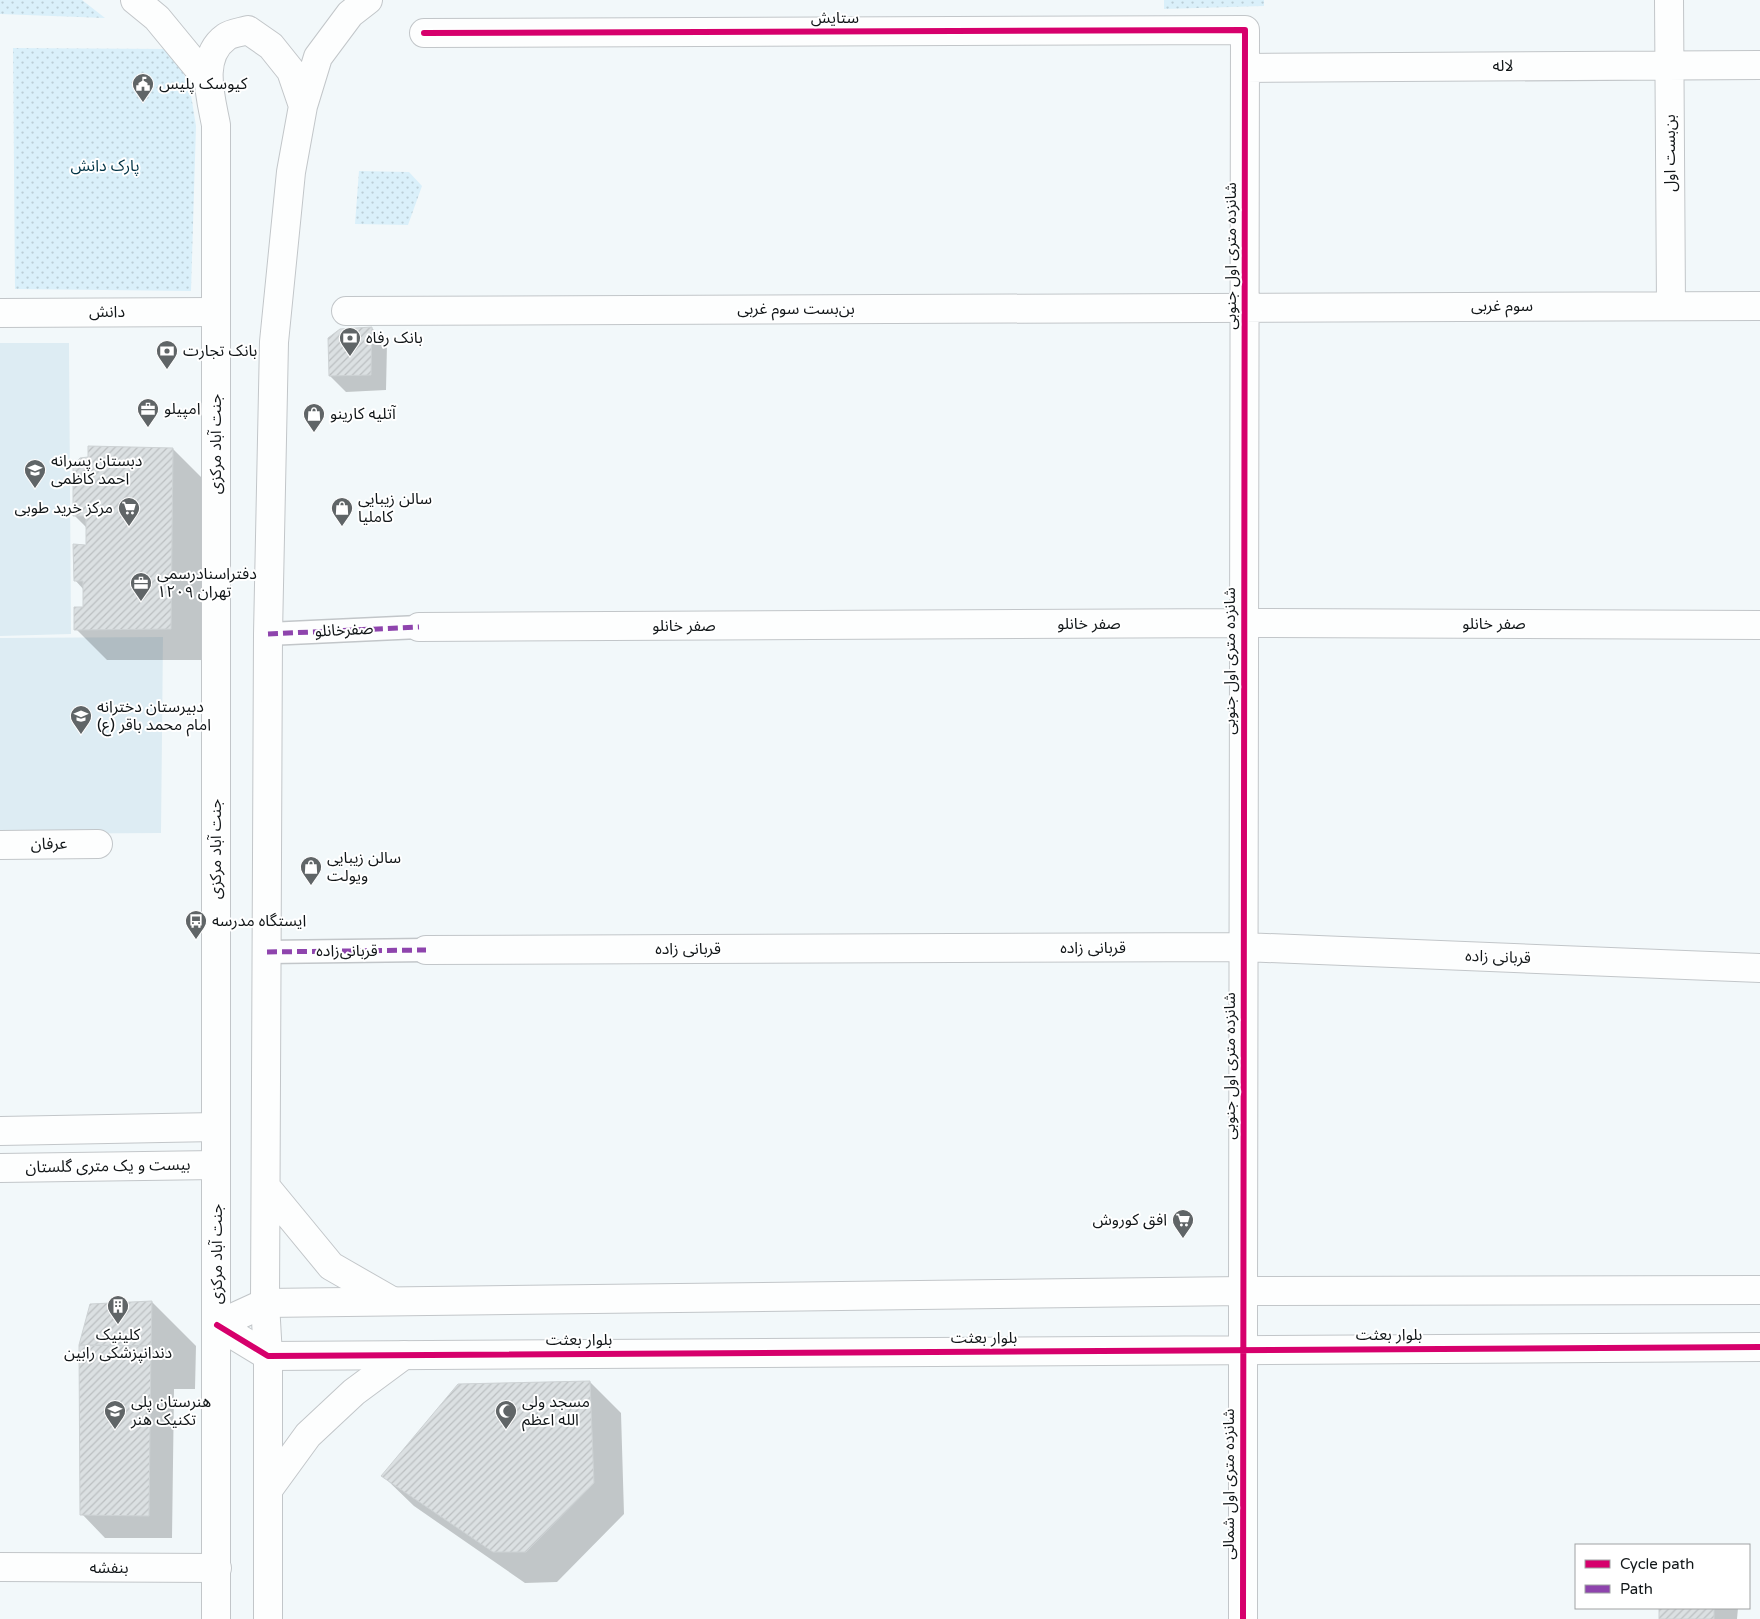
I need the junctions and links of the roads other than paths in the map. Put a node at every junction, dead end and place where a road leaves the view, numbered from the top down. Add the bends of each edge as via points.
1 (135, 0) edge
2 (368, 0) edge
3 (1669, 0) edge
4 (1245, 30) joint
5 (424, 33) dead end
6 (1670, 65) junction
7 (1760, 65) edge
8 (1245, 68) junction
9 (208, 80) junction
10 (303, 106) junction
11 (1245, 306) junction
12 (1672, 306) junction
13 (1760, 306) edge
14 (346, 310) dead end
15 (214, 312) junction
16 (0, 313) edge
17 (1244, 623) junction
18 (1760, 625) edge
19 (419, 627) joint
20 (268, 634) junction
21 (98, 844) dead end
22 (0, 845) edge
23 (1244, 947) junction
24 (426, 950) joint
25 (267, 952) junction
26 (1760, 968) edge
27 (216, 1127) junction
28 (0, 1131) edge
29 (216, 1164) junction
30 (0, 1168) edge
31 (266, 1187) junction
32 (1760, 1290) edge
33 (1243, 1291) junction
34 (392, 1301) junction
35 (265, 1303) junction
36 (217, 1325) junction
37 (1760, 1348) edge
38 (1243, 1350) junction
39 (404, 1355) junction
40 (268, 1356) junction
41 (268, 1490) junction
42 (0, 1567) edge
43 (217, 1568) junction
44 (216, 1619) edge
45 (268, 1619) edge
46 (1242, 1619) edge

1 - 9 street via 157,18
2 - 10 street via 350,14 318,57
3 - 6 street, بن‌بست اول
4 - 5 street, ستایش
4 - 8 street, شانزده متری اول جنوبی
6 - 7 street, لاله
6 - 8 street, لاله
6 - 12 street, بن‌بست اول
8 - 11 street, شانزده متری اول جنوبی
9 - 10 street via 211,56 226,37 248,30 271,46 291,71
9 - 15 street, جنت آباد مرکزی via 216,125
10 - 20 street via 291,172 274,342
11 - 12 street, سوم غربی
11 - 14 street, بن‌بست سوم غربی
11 - 17 street, شانزده متری اول جنوبی
12 - 13 street, سوم غربی
15 - 16 street, دانش
15 - 27 street, جنت آباد مرکزی
17 - 18 street, صفر خانلو
17 - 19 street, صفر خانلو
17 - 23 street, شانزده متری اول جنوبی
19 - 20 street, صفرخانلو
20 - 25 street
21 - 22 street, عرفان
23 - 24 street, قربانی زاده
23 - 26 street, قربانی زاده
23 - 33 street, شانزده متری اول جنوبی
24 - 25 street, قربانی‌زاده
25 - 31 street
27 - 28 street
27 - 29 street, جنت آباد مرکزی
29 - 30 street, بیست و یک متری گلستان
29 - 36 street, جنت آباد مرکزی
31 - 34 street via 331,1266
31 - 35 street
32 - 33 street
33 - 34 street
33 - 38 street, شانزده متری اول جنوبی
34 - 35 street
35 - 36 street
35 - 40 street
36 - 40 street
36 - 43 street, جنت آباد مرکزی
37 - 38 street, بلوار بعثت
38 - 39 street, بلوار بعثت
38 - 46 street, شانزده متری اول شمالی
39 - 40 street, بلوار بعثت
39 - 41 street via 354,1392 308,1434
40 - 41 street
41 - 45 street
42 - 43 street, بنفشه
43 - 44 street, جنت آباد مرکزی

